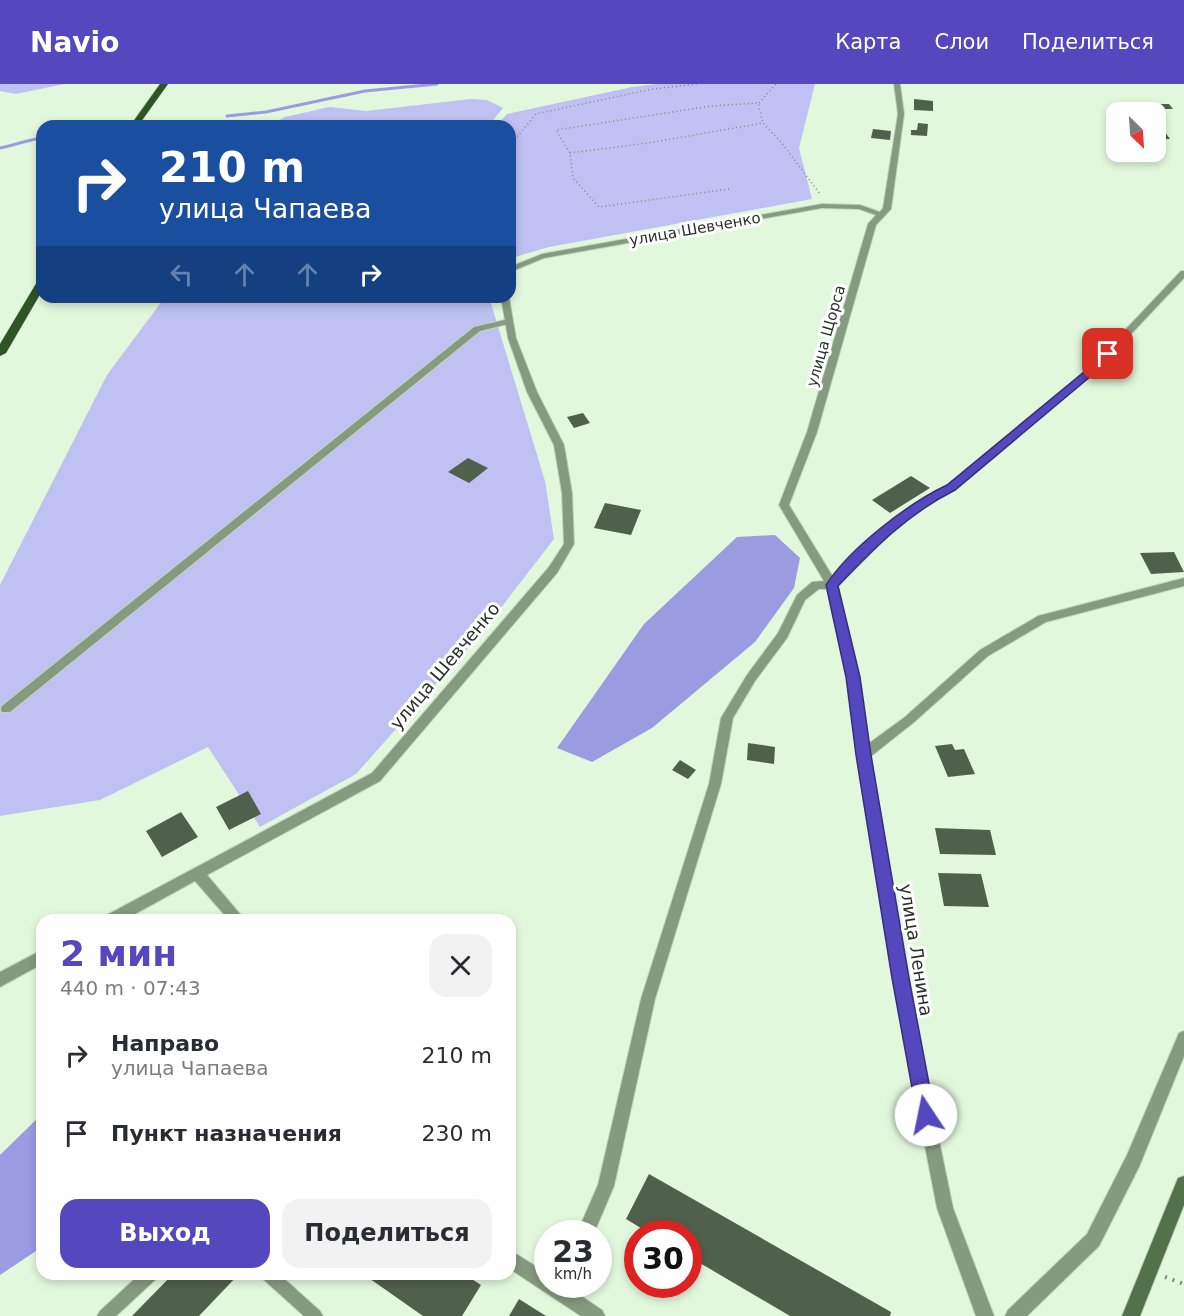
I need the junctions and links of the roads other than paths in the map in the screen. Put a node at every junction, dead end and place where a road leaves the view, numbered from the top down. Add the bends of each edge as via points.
1 (164, 84) edge
2 (897, 84) edge
3 (138, 120) edge
4 (882, 214) junction
5 (516, 267) edge
6 (1184, 273) edge
7 (36, 292) edge
8 (506, 303) edge
9 (509, 321) junction
10 (0, 354) edge
11 (1184, 582) edge
12 (832, 585) junction
13 (6, 709) dead end
14 (863, 755) junction
15 (197, 873) junction
16 (121, 914) edge
17 (233, 914) edge
18 (36, 960) edge
19 (0, 980) edge
20 (1184, 1038) edge
21 (1184, 1184) edge
22 (591, 1220) edge
23 (516, 1263) edge
24 (534, 1273) edge
25 (144, 1280) edge
26 (275, 1280) edge
27 (572, 1298) edge
28 (105, 1316) edge
29 (315, 1316) edge
30 (597, 1316) edge
31 (985, 1316) edge
32 (1014, 1316) edge
33 (1131, 1316) edge

1 - 3 main road
2 - 4 street, улица Щорса via 901,114 887,209
4 - 5 street, улица Шевченко via 860,207 828,206 542,256
4 - 12 street, улица Щорса via 872,224 812,432 784,505
6 - 12 street via 1093,369 951,488 925,500 869,546
7 - 10 main road
8 - 9 street, улица Шевченко
9 - 13 lane via 477,330
9 - 15 street, улица Шевченко via 532,392 559,445 567,493 569,544 553,570 376,777
11 - 14 street via 1042,619 984,653
12 - 14 street, улица Ленина via 853,677
12 - 22 street via 816,585 801,598 783,635 727,718 715,784 648,999 606,1186
14 - 31 street, улица Ленина via 908,1023 945,1208
15 - 16 street, улица Шевченко
15 - 17 street
18 - 19 street
20 - 32 street via 1133,1161 1093,1240
21 - 33 main road
23 - 24 street
25 - 28 lane
26 - 29 lane
27 - 30 street

